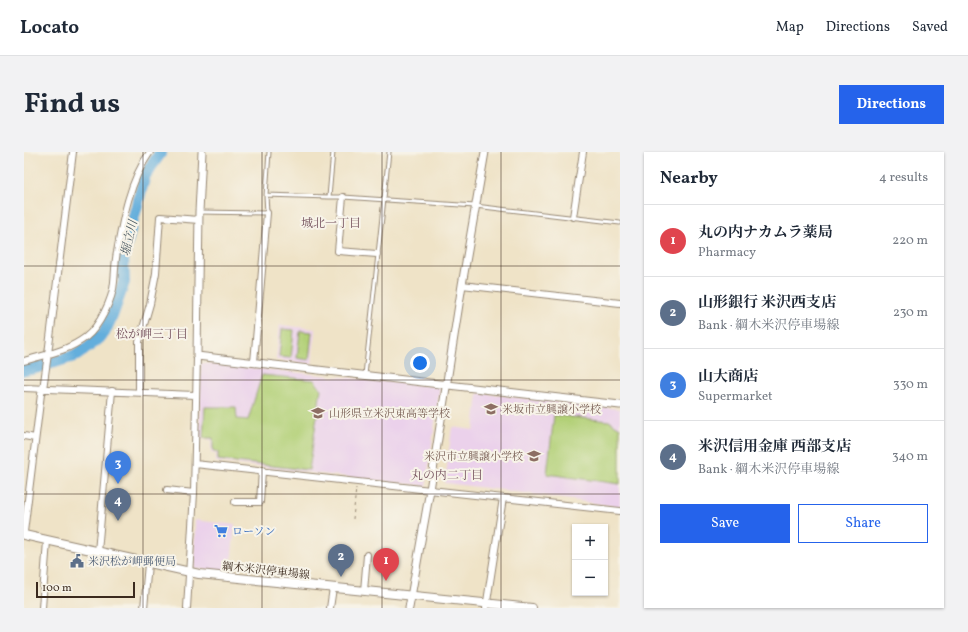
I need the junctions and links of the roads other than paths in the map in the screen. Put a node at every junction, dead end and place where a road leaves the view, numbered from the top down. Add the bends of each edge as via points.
1 (74, 152) edge
2 (150, 152) edge
3 (202, 152) edge
4 (270, 152) edge
5 (333, 152) edge
6 (388, 152) edge
7 (485, 152) edge
8 (582, 152) edge
9 (266, 195) junction
10 (329, 197) junction
11 (343, 197) junction
12 (384, 200) junction
13 (475, 206) junction
14 (199, 212) junction
15 (267, 213) junction
16 (573, 217) junction
17 (199, 220) junction
18 (620, 223) edge
19 (377, 254) junction
20 (462, 285) junction
21 (620, 303) edge
22 (48, 356) junction
23 (197, 356) junction
24 (24, 361) edge
25 (254, 362) junction
26 (365, 375) junction
27 (446, 384) junction
28 (24, 388) edge
29 (43, 389) junction
30 (112, 391) junction
31 (140, 392) junction
32 (195, 395) junction
33 (620, 404) edge
34 (24, 436) edge
35 (35, 438) junction
36 (195, 464) junction
37 (262, 470) junction
38 (24, 476) edge
39 (31, 476) junction
40 (167, 490) dead end
41 (430, 490) junction
42 (194, 493) junction
43 (503, 498) junction
44 (235, 502) dead end
45 (620, 511) edge
46 (24, 534) edge
47 (48, 540) junction
48 (98, 552) junction
49 (367, 555) dead end
50 (148, 564) junction
51 (189, 573) junction
52 (333, 588) junction
53 (364, 591) junction
54 (411, 596) junction
55 (486, 606) edge
56 (42, 608) edge
57 (144, 608) edge
58 (187, 608) edge
59 (330, 608) edge
60 (409, 608) edge
61 (532, 608) edge

1 - 22 street
2 - 22 street via 142,163 129,198 116,253 114,283 101,320 87,337 61,352
3 - 14 street
4 - 9 lane
5 - 10 lane
6 - 12 lane
7 - 13 street
8 - 16 street
9 - 10 lane
9 - 15 lane
10 - 11 lane
11 - 12 lane
11 - 19 street via 338,251
12 - 13 lane
12 - 19 lane
13 - 16 lane
13 - 20 street
14 - 15 lane
14 - 17 street
15 - 25 street
16 - 18 lane
17 - 23 street
17 - 31 street via 160,217 156,273 139,342
19 - 26 lane
20 - 21 street
20 - 27 street
22 - 24 street
22 - 29 street
23 - 25 street
23 - 32 street
25 - 26 street
26 - 27 street
27 - 33 street
27 - 41 street
28 - 29 street
29 - 30 street
29 - 35 street
30 - 31 street
30 - 48 street
31 - 32 street
32 - 36 street
34 - 35 street
35 - 39 street
36 - 37 street
36 - 42 street
37 - 41 street
37 - 44 street via 260,502
38 - 39 street
39 - 46 street
40 - 42 street
41 - 43 street
41 - 54 street
42 - 51 street
43 - 45 street
43 - 55 street
46 - 47 main road, 綱木米沢停車場線
47 - 48 main road, 綱木米沢停車場線
47 - 56 street
48 - 50 main road, 綱木米沢停車場線
49 - 53 street
50 - 51 main road, 綱木米沢停車場線
50 - 57 street
51 - 52 main road, 綱木米沢停車場線
51 - 58 street
52 - 53 main road, 綱木米沢停車場線
52 - 59 street
53 - 54 main road, 綱木米沢停車場線
54 - 55 main road, 綱木米沢停車場線
54 - 60 street
55 - 61 main road, 綱木米沢停車場線

